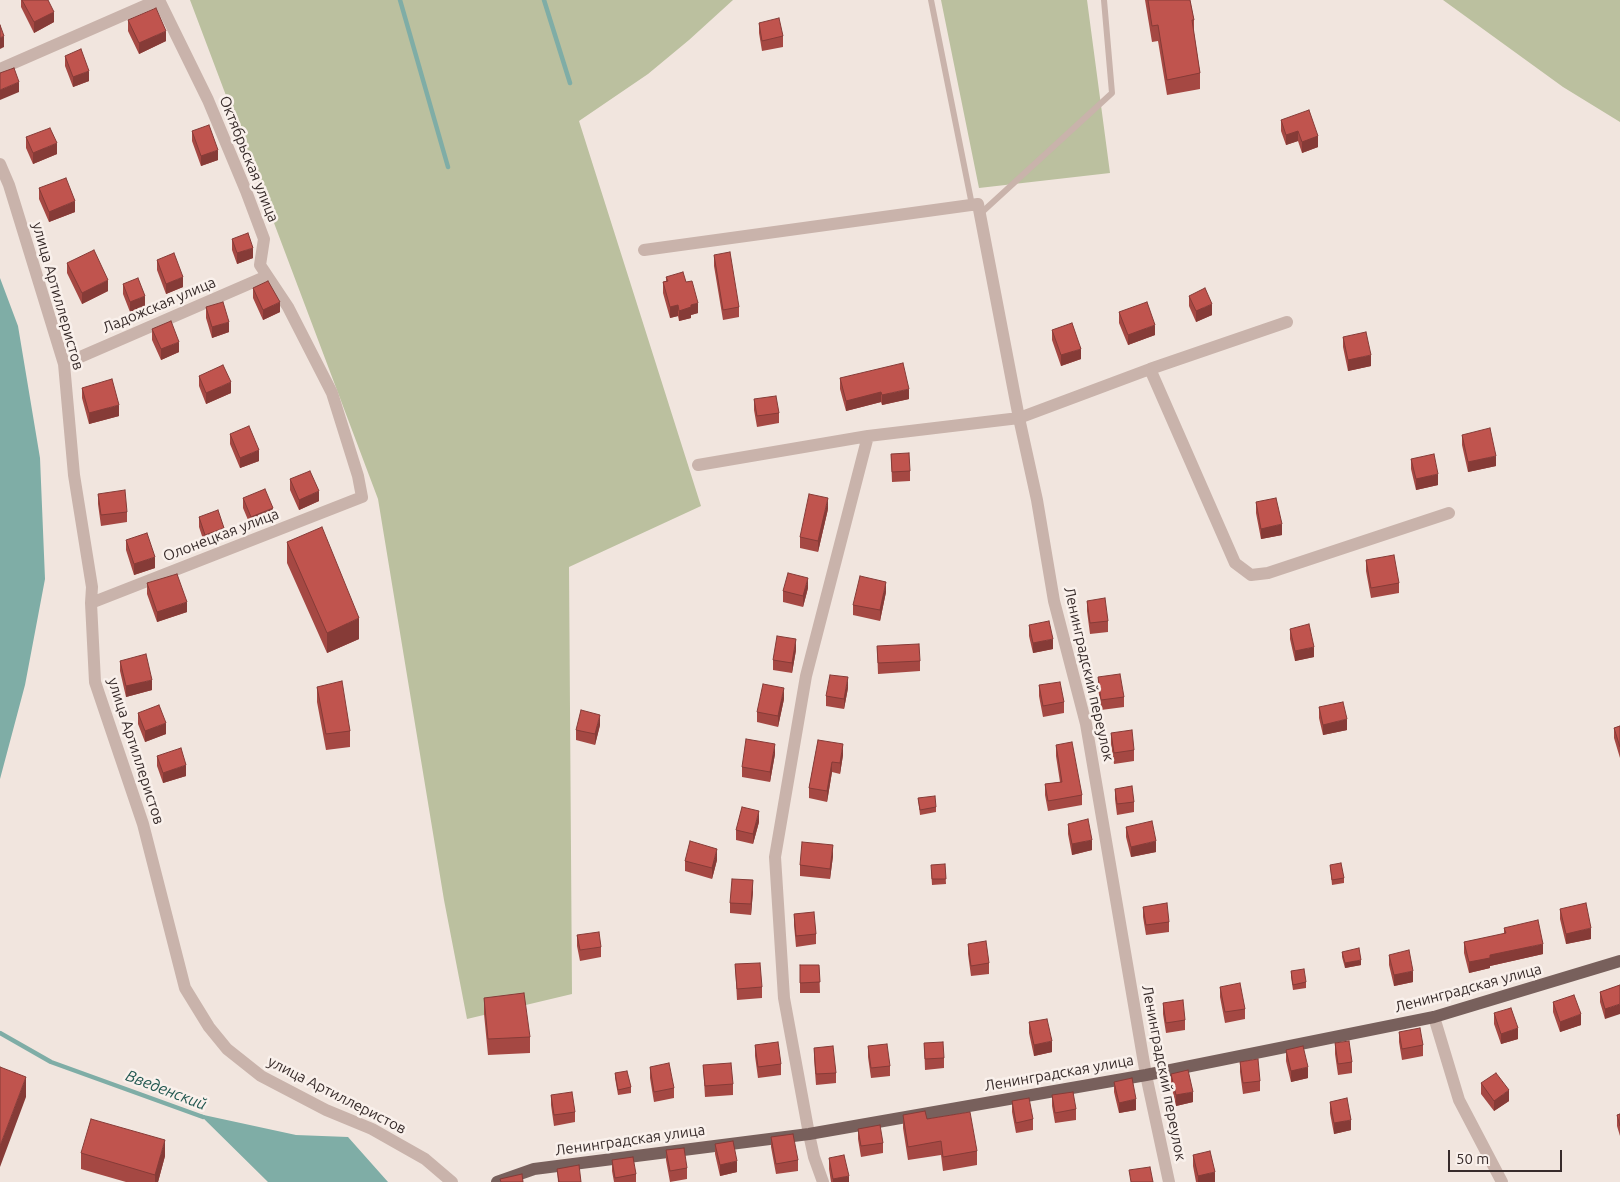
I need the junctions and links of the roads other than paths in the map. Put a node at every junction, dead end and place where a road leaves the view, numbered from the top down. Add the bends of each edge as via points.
1 (158, 0) edge
2 (930, 0) edge
3 (1104, 0) edge
4 (0, 69) edge
5 (0, 164) edge
6 (977, 208) junction
7 (644, 250) dead end
8 (267, 276) junction
9 (1287, 322) dead end
10 (64, 364) junction
11 (1150, 369) junction
12 (1019, 418) junction
13 (868, 436) junction
14 (698, 465) dead end
15 (362, 497) joint
16 (1449, 513) dead end
17 (91, 603) junction
18 (1620, 961) edge
19 (1434, 1017) junction
20 (1146, 1075) junction
21 (809, 1134) junction
22 (452, 1182) edge
23 (497, 1182) edge
24 (823, 1182) edge
25 (1169, 1182) edge
26 (1502, 1182) edge

1 - 4 street
1 - 8 street, Октябрьская улица via 208,100 246,191 264,239 260,264
2 - 6 lane
3 - 6 lane via 1112,93
5 - 10 street, улица Артиллеристов
6 - 7 street
6 - 12 street, Ленинградский переулок
8 - 10 street, Ладожская улица
8 - 15 street, Октябрьская улица via 288,307 332,393
9 - 11 street
10 - 17 street, улица Артиллеристов via 74,475 92,587
11 - 12 street
11 - 16 street via 1235,563 1251,575 1268,573
12 - 13 street
12 - 20 street, Ленинградский переулок via 1038,500 1054,601 1086,724
13 - 14 street
13 - 21 street via 806,676 775,857 784,998
15 - 17 street, Олонецкая улица
17 - 22 street, улица Артиллеристов via 95,682 143,824 185,988 209,1027 227,1050 260,1076 380,1134 425,1159
18 - 19 main road, Ленинградская улица
19 - 20 main road, Ленинградская улица
19 - 26 street via 1459,1100
20 - 21 main road, Ленинградская улица
20 - 25 street, Ленинградский переулок
21 - 23 main road, Ленинградская улица via 534,1169
21 - 24 street

